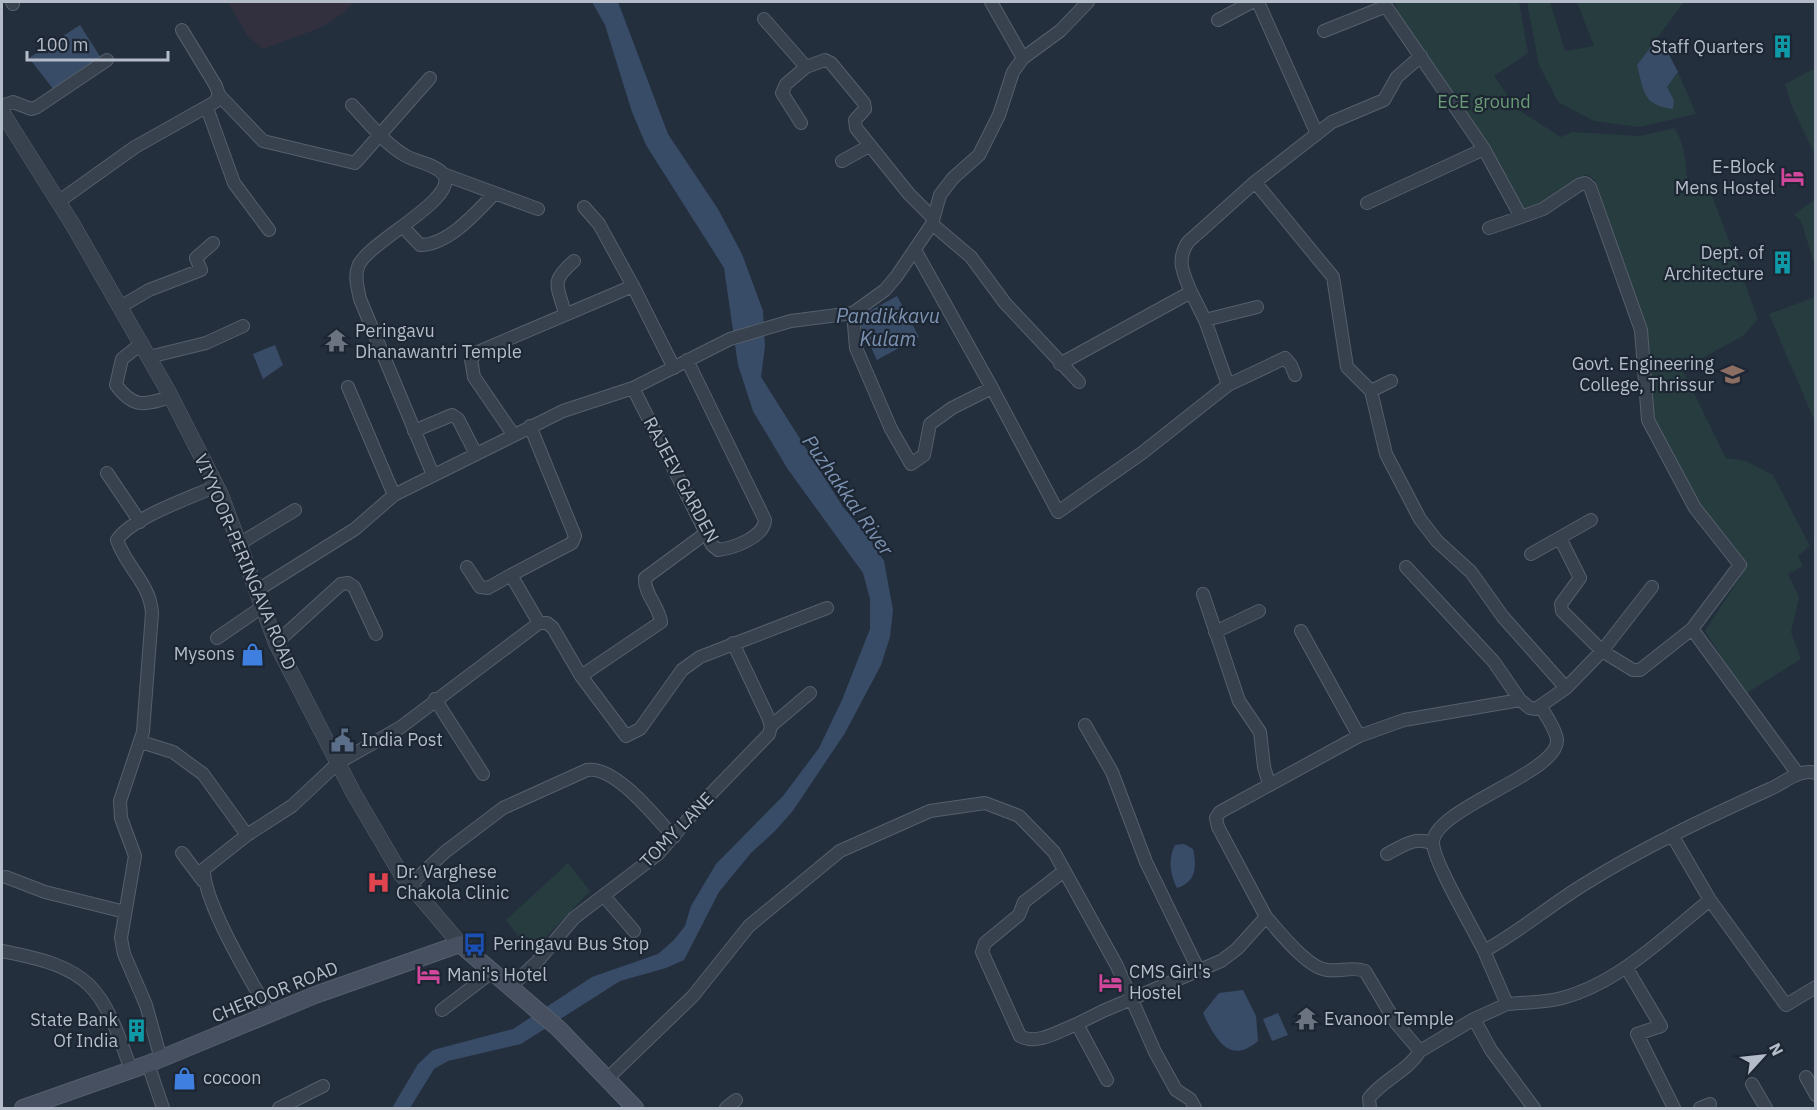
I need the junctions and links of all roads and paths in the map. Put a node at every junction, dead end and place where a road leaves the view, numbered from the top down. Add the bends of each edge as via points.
1 (991, 2) edge
2 (1088, 2) edge
3 (1252, 2) edge
4 (1258, 2) edge
5 (1383, 4) edge
6 (764, 19) dead end
7 (1218, 21) dead end
8 (182, 30) dead end
9 (1324, 31) dead end
10 (1421, 56) junction
11 (1023, 58) junction
12 (107, 60) dead end
13 (806, 67) junction
14 (430, 78) dead end
15 (219, 95) junction
16 (352, 105) dead end
17 (2, 106) edge
18 (207, 108) junction
19 (2, 112) edge
20 (801, 123) dead end
21 (1317, 134) junction
22 (380, 135) junction
23 (869, 146) junction
24 (1484, 148) junction
25 (842, 161) dead end
26 (443, 174) junction
27 (1255, 182) junction
28 (495, 194) junction
29 (58, 202) junction
30 (1367, 202) dead end
31 (584, 207) dead end
32 (538, 209) dead end
33 (1521, 217) junction
34 (932, 220) junction
35 (403, 227) junction
36 (1489, 228) dead end
37 (269, 230) dead end
38 (213, 243) dead end
39 (915, 250) junction
40 (574, 261) dead end
41 (633, 286) junction
42 (1191, 292) junction
43 (120, 307) junction
44 (1257, 308) dead end
45 (565, 313) junction
46 (853, 313) junction
47 (1205, 320) junction
48 (243, 326) dead end
49 (145, 350) junction
50 (687, 360) junction
51 (1060, 364) junction
52 (674, 368) junction
53 (1295, 375) dead end
54 (1391, 381) dead end
55 (1079, 382) dead end
56 (1228, 385) junction
57 (348, 387) dead end
58 (633, 388) junction
59 (992, 388) junction
60 (1371, 390) junction
61 (171, 397) junction
62 (530, 426) junction
63 (414, 431) junction
64 (513, 434) junction
65 (476, 454) junction
66 (107, 473) dead end
67 (433, 476) junction
68 (216, 486) junction
69 (394, 495) junction
70 (295, 510) dead end
71 (1591, 520) dead end
72 (140, 522) junction
73 (706, 533) junction
74 (1560, 538) junction
75 (238, 544) junction
76 (1531, 554) dead end
77 (467, 567) dead end
78 (1406, 567) dead end
79 (511, 575) junction
80 (1652, 587) dead end
81 (256, 591) junction
82 (1203, 594) dead end
83 (262, 607) junction
84 (826, 608) dead end
85 (1259, 611) dead end
86 (539, 623) junction
87 (1692, 629) junction
88 (1301, 631) dead end
89 (1215, 632) junction
90 (376, 634) dead end
91 (217, 638) dead end
92 (276, 643) junction
93 (734, 643) junction
94 (1602, 651) junction
95 (581, 676) junction
96 (1566, 688) junction
97 (810, 693) dead end
98 (435, 699) junction
99 (1520, 700) junction
100 (1541, 707) junction
101 (1085, 725) dead end
102 (771, 726) junction
103 (1359, 736) junction
104 (141, 742) junction
105 (338, 763) junction
106 (1815, 773) edge
107 (483, 774) dead end
108 (1798, 774) junction
109 (1269, 784) junction
110 (247, 835) junction
111 (1672, 835) junction
112 (674, 837) junction
113 (1433, 843) junction
114 (182, 853) dead end
115 (1387, 854) dead end
116 (1064, 872) junction
117 (6, 877) dead end
118 (203, 881) junction
119 (410, 885) junction
120 (604, 897) junction
121 (1710, 900) junction
122 (125, 912) junction
123 (1266, 917) junction
124 (634, 931) dead end
125 (460, 944) junction
126 (2, 951) edge
127 (1484, 951) junction
128 (1626, 967) junction
129 (1199, 971) junction
130 (492, 972) junction
131 (1815, 987) edge
132 (509, 988) junction
133 (1132, 998) junction
134 (1507, 1004) junction
135 (442, 1010) dead end
136 (270, 1014) junction
137 (1474, 1019) junction
138 (1077, 1024) junction
139 (1420, 1051) junction
140 (154, 1061) junction
141 (131, 1070) junction
142 (1806, 1077) dead end
143 (608, 1078) junction
144 (1107, 1080) dead end
145 (1752, 1084) dead end
146 (323, 1086) dead end
147 (1815, 1095) edge
148 (736, 1100) dead end
149 (23, 1108) edge
150 (163, 1108) edge
151 (279, 1108) edge
152 (635, 1108) edge
153 (726, 1108) edge
154 (1195, 1108) edge
155 (1370, 1108) edge
156 (1534, 1108) edge
157 (1674, 1108) edge
158 (1766, 1108) edge

1 - 11 street
2 - 11 street via 1059,31
3 - 7 street
4 - 21 street
5 - 9 street
5 - 10 street
6 - 13 street
8 - 15 street
10 - 21 street via 1398,77 1384,100 1332,122
10 - 24 street
11 - 34 street via 1013,72 999,115 979,156 940,195
12 - 17 street via 37,107 31,109 13,102
13 - 20 street via 786,84 782,93
13 - 23 street via 825,60 831,63 864,103 865,108 854,123
14 - 22 street
15 - 18 street
15 - 22 street via 263,141 355,163
16 - 22 street
18 - 29 street via 135,147
18 - 37 street via 234,183
19 - 29 street, VIYYOOR-PERINGAVA ROAD
21 - 27 street
22 - 26 street via 405,155
23 - 25 street
23 - 34 street
24 - 30 street
24 - 33 street
26 - 28 street
26 - 35 street via 443,192
27 - 42 street via 1181,252 1180,267
27 - 60 street via 1333,277 1347,367
28 - 32 street
28 - 35 street via 470,219 432,245 420,245
29 - 43 street, VIYYOOR-PERINGAVA ROAD
31 - 41 street via 599,224
33 - 36 street
33 - 87 street via 1579,185 1585,183 1590,187 1641,330 1648,420 1695,508 1740,565
34 - 39 street
34 - 51 street via 971,257 1005,303
35 - 63 street via 363,256 357,267 357,279 360,299
38 - 43 street via 196,258 201,270 149,290
39 - 46 street via 885,290
39 - 59 street
40 - 45 street via 558,275
41 - 45 street
41 - 52 street
42 - 47 street
42 - 51 street
43 - 49 street, VIYYOOR-PERINGAVA ROAD
44 - 47 street
45 - 64 street via 478,352 471,359 474,376
46 - 50 street via 772,326 730,339
46 - 59 street via 856,348 910,464 924,455 930,424
47 - 56 street
48 - 49 street via 206,343
49 - 61 street, VIYYOOR-PERINGAVA ROAD
49 - 61 street via 122,360 116,385 126,399 137,404
50 - 52 street
50 - 73 street, RAJEEV GARDEN via 765,520 765,528 759,533 726,549 718,550
51 - 55 street
52 - 58 street
53 - 56 street via 1284,358
54 - 60 street
56 - 59 street via 1058,512
57 - 69 street
58 - 62 street
58 - 73 street, RAJEEV GARDEN
60 - 96 street via 1386,454 1420,519 1437,541 1471,572 1503,617
61 - 68 street, VIYYOOR-PERINGAVA ROAD
62 - 64 street
62 - 79 street via 575,536 572,543
63 - 65 street via 452,415 458,419
63 - 67 street
64 - 65 street
65 - 67 street
66 - 72 street
67 - 69 street
68 - 72 street
68 - 75 street, VIYYOOR-PERINGAVA ROAD
69 - 81 street via 355,530
70 - 75 street
71 - 74 street
72 - 104 street via 117,540 151,600
73 - 95 street via 645,578 660,615 656,627
74 - 76 street
74 - 94 street via 1580,578 1561,604 1562,611
75 - 81 street, VIYYOOR-PERINGAVA ROAD
77 - 79 street via 480,587 488,588
78 - 99 street via 1494,662
79 - 86 street
80 - 94 street
81 - 83 street, VIYYOOR-PERINGAVA ROAD
82 - 89 street
83 - 91 street
83 - 92 street, VIYYOOR-PERINGAVA ROAD
84 - 93 street
85 - 89 street
86 - 95 street via 547,622 553,627
86 - 98 street
87 - 94 street via 1640,670 1633,670
87 - 108 street
88 - 103 street
89 - 109 street via 1239,701 1260,732
90 - 92 street via 354,587 348,583 341,584
92 - 105 street, VIYYOOR-PERINGAVA ROAD
93 - 95 street via 700,657 682,670 640,729 626,736
93 - 102 street
94 - 96 street
96 - 100 street
97 - 102 street, TOMY LANE
98 - 105 street via 400,727
98 - 107 street
99 - 100 street via 1530,708
99 - 103 street via 1404,720
100 - 113 street via 1554,732 1554,750 1515,780 1439,826
101 - 129 street via 1112,772 1146,862
102 - 112 street, TOMY LANE via 769,734
103 - 109 street
104 - 110 street via 173,752 203,774
104 - 122 street via 120,801 121,818 135,856
105 - 110 street via 292,806
105 - 119 street, VIYYOOR-PERINGAVA ROAD
106 - 108 street
108 - 111 street
109 - 123 street via 1216,818
110 - 118 street via 204,869
111 - 121 street
111 - 127 street via 1582,885
112 - 119 street via 607,773 597,768 586,770 503,808 445,852
112 - 120 street, TOMY LANE
113 - 115 street via 1424,839 1412,841
113 - 127 street
114 - 118 street
116 - 133 street via 1100,932
116 - 138 street via 1024,902 1019,915 985,943 982,952 1020,1036 1037,1040
116 - 143 street via 1054,852 1019,816 985,803 930,811 840,851 748,926 693,996
117 - 122 street via 45,892
118 - 136 street via 227,936
119 - 125 street, VIYYOOR-PERINGAVA ROAD
120 - 124 street
120 - 132 street, TOMY LANE via 574,918
121 - 128 street
121 - 131 street via 1786,1005
122 - 140 street via 121,938 124,954 146,1005
123 - 129 street via 1238,949
123 - 139 street via 1311,963 1326,970 1365,971 1396,1023
125 - 130 main road
125 - 136 main road, CHEROOR ROAD
126 - 141 street via 41,958 94,987 116,1025
127 - 134 street
128 - 134 street via 1595,987 1560,999
128 - 157 street via 1661,1026 1637,1034
129 - 133 street
130 - 132 main road
130 - 135 street
132 - 143 main road via 559,1029
133 - 138 street
133 - 154 street via 1176,1090 1190,1099
134 - 137 street
136 - 140 main road, CHEROOR ROAD
137 - 139 street
137 - 156 street via 1491,1050
138 - 144 street
139 - 155 street via 1413,1062 1377,1088 1369,1098
140 - 141 main road, CHEROOR ROAD
140 - 150 street
141 - 149 main road, CHEROOR ROAD
142 - 147 street
143 - 152 main road
145 - 158 street
146 - 151 street
148 - 153 street

